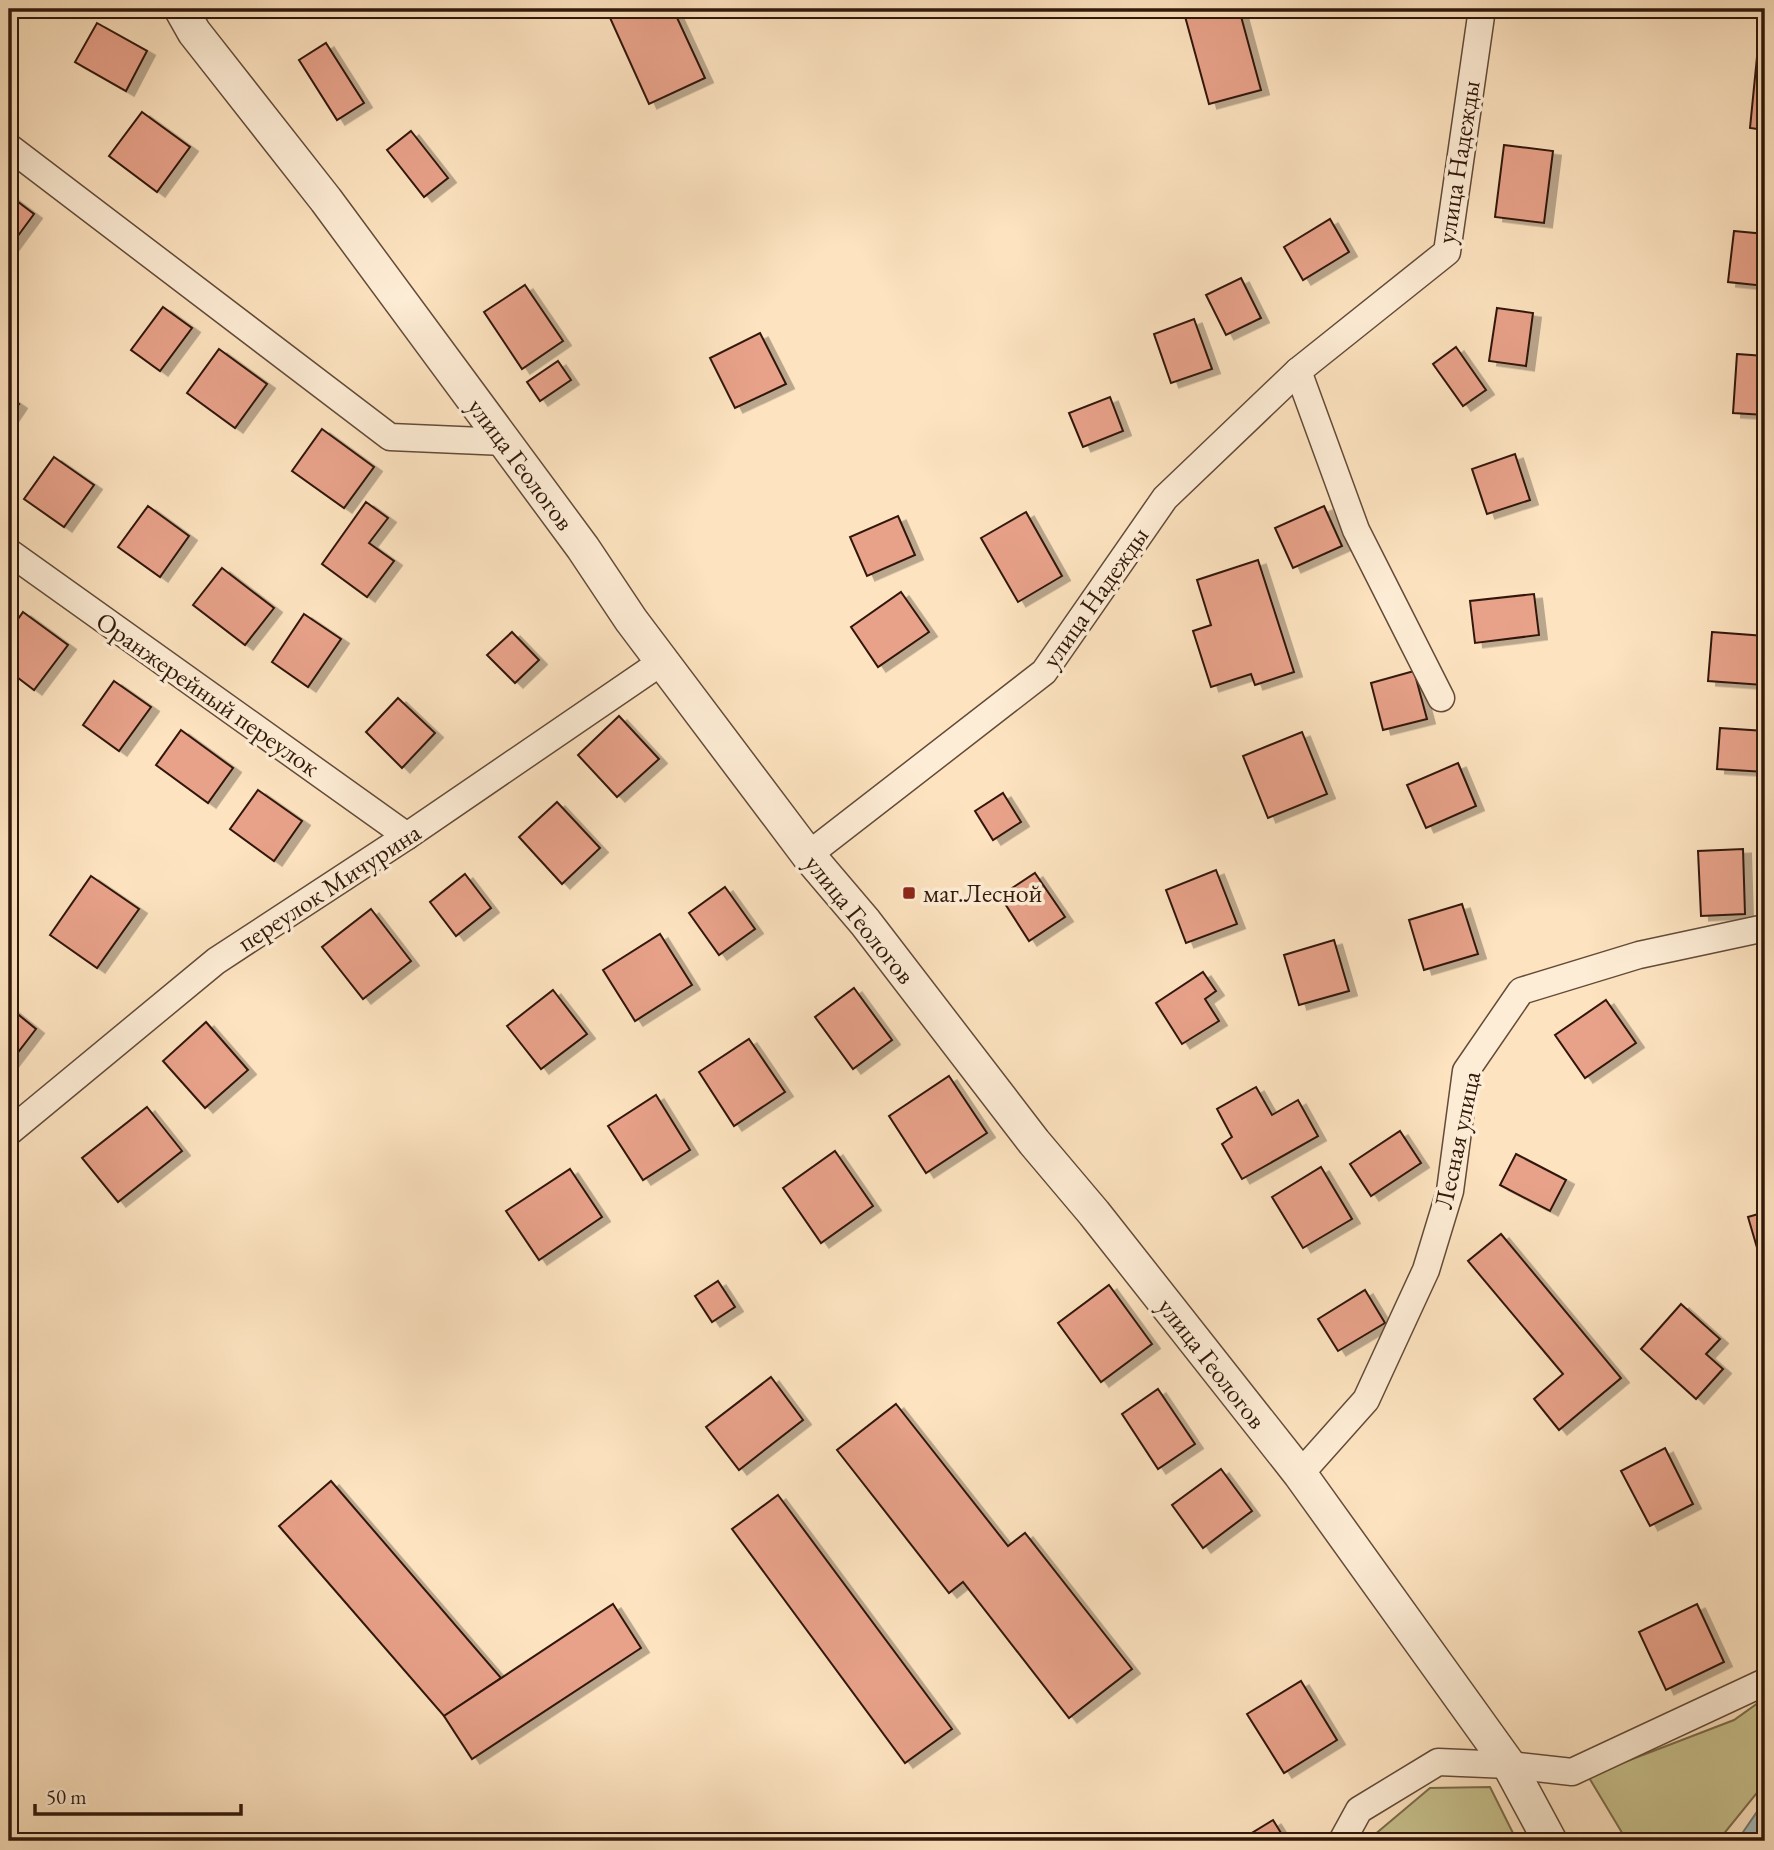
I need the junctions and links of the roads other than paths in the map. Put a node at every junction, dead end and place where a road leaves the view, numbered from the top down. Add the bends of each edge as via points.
1 (181, 9) edge
2 (1482, 9) edge
3 (9, 147) edge
4 (1298, 371) junction
5 (505, 442) junction
6 (9, 552) edge
7 (663, 661) junction
8 (1441, 698) dead end
9 (407, 836) junction
10 (808, 855) junction
11 (1765, 928) edge
12 (9, 1132) edge
13 (1300, 1474) junction
14 (1765, 1682) edge
15 (1509, 1765) junction
16 (1546, 1834) edge
17 (1342, 1841) edge

1 - 5 street, улица Геологов via 194,33 326,200
2 - 4 street, улица Надежды via 1447,252
3 - 5 street via 390,437
4 - 8 street via 1356,530
4 - 10 street, улица Надежды via 1165,498 1044,672
5 - 7 street, улица Геологов
6 - 9 street, Оранжерейный переулок
7 - 9 street, переулок Мичурина
7 - 10 street, улица Геологов
9 - 12 street, переулок Мичурина via 216,961
10 - 13 street, улица Геологов
11 - 13 street, Лесная улица via 1639,955 1521,991 1466,1071 1450,1191 1426,1269 1366,1400
13 - 15 street, улица Геологов
14 - 15 street via 1572,1772
15 - 16 street, улица Геологов
15 - 17 street via 1438,1762 1360,1810

